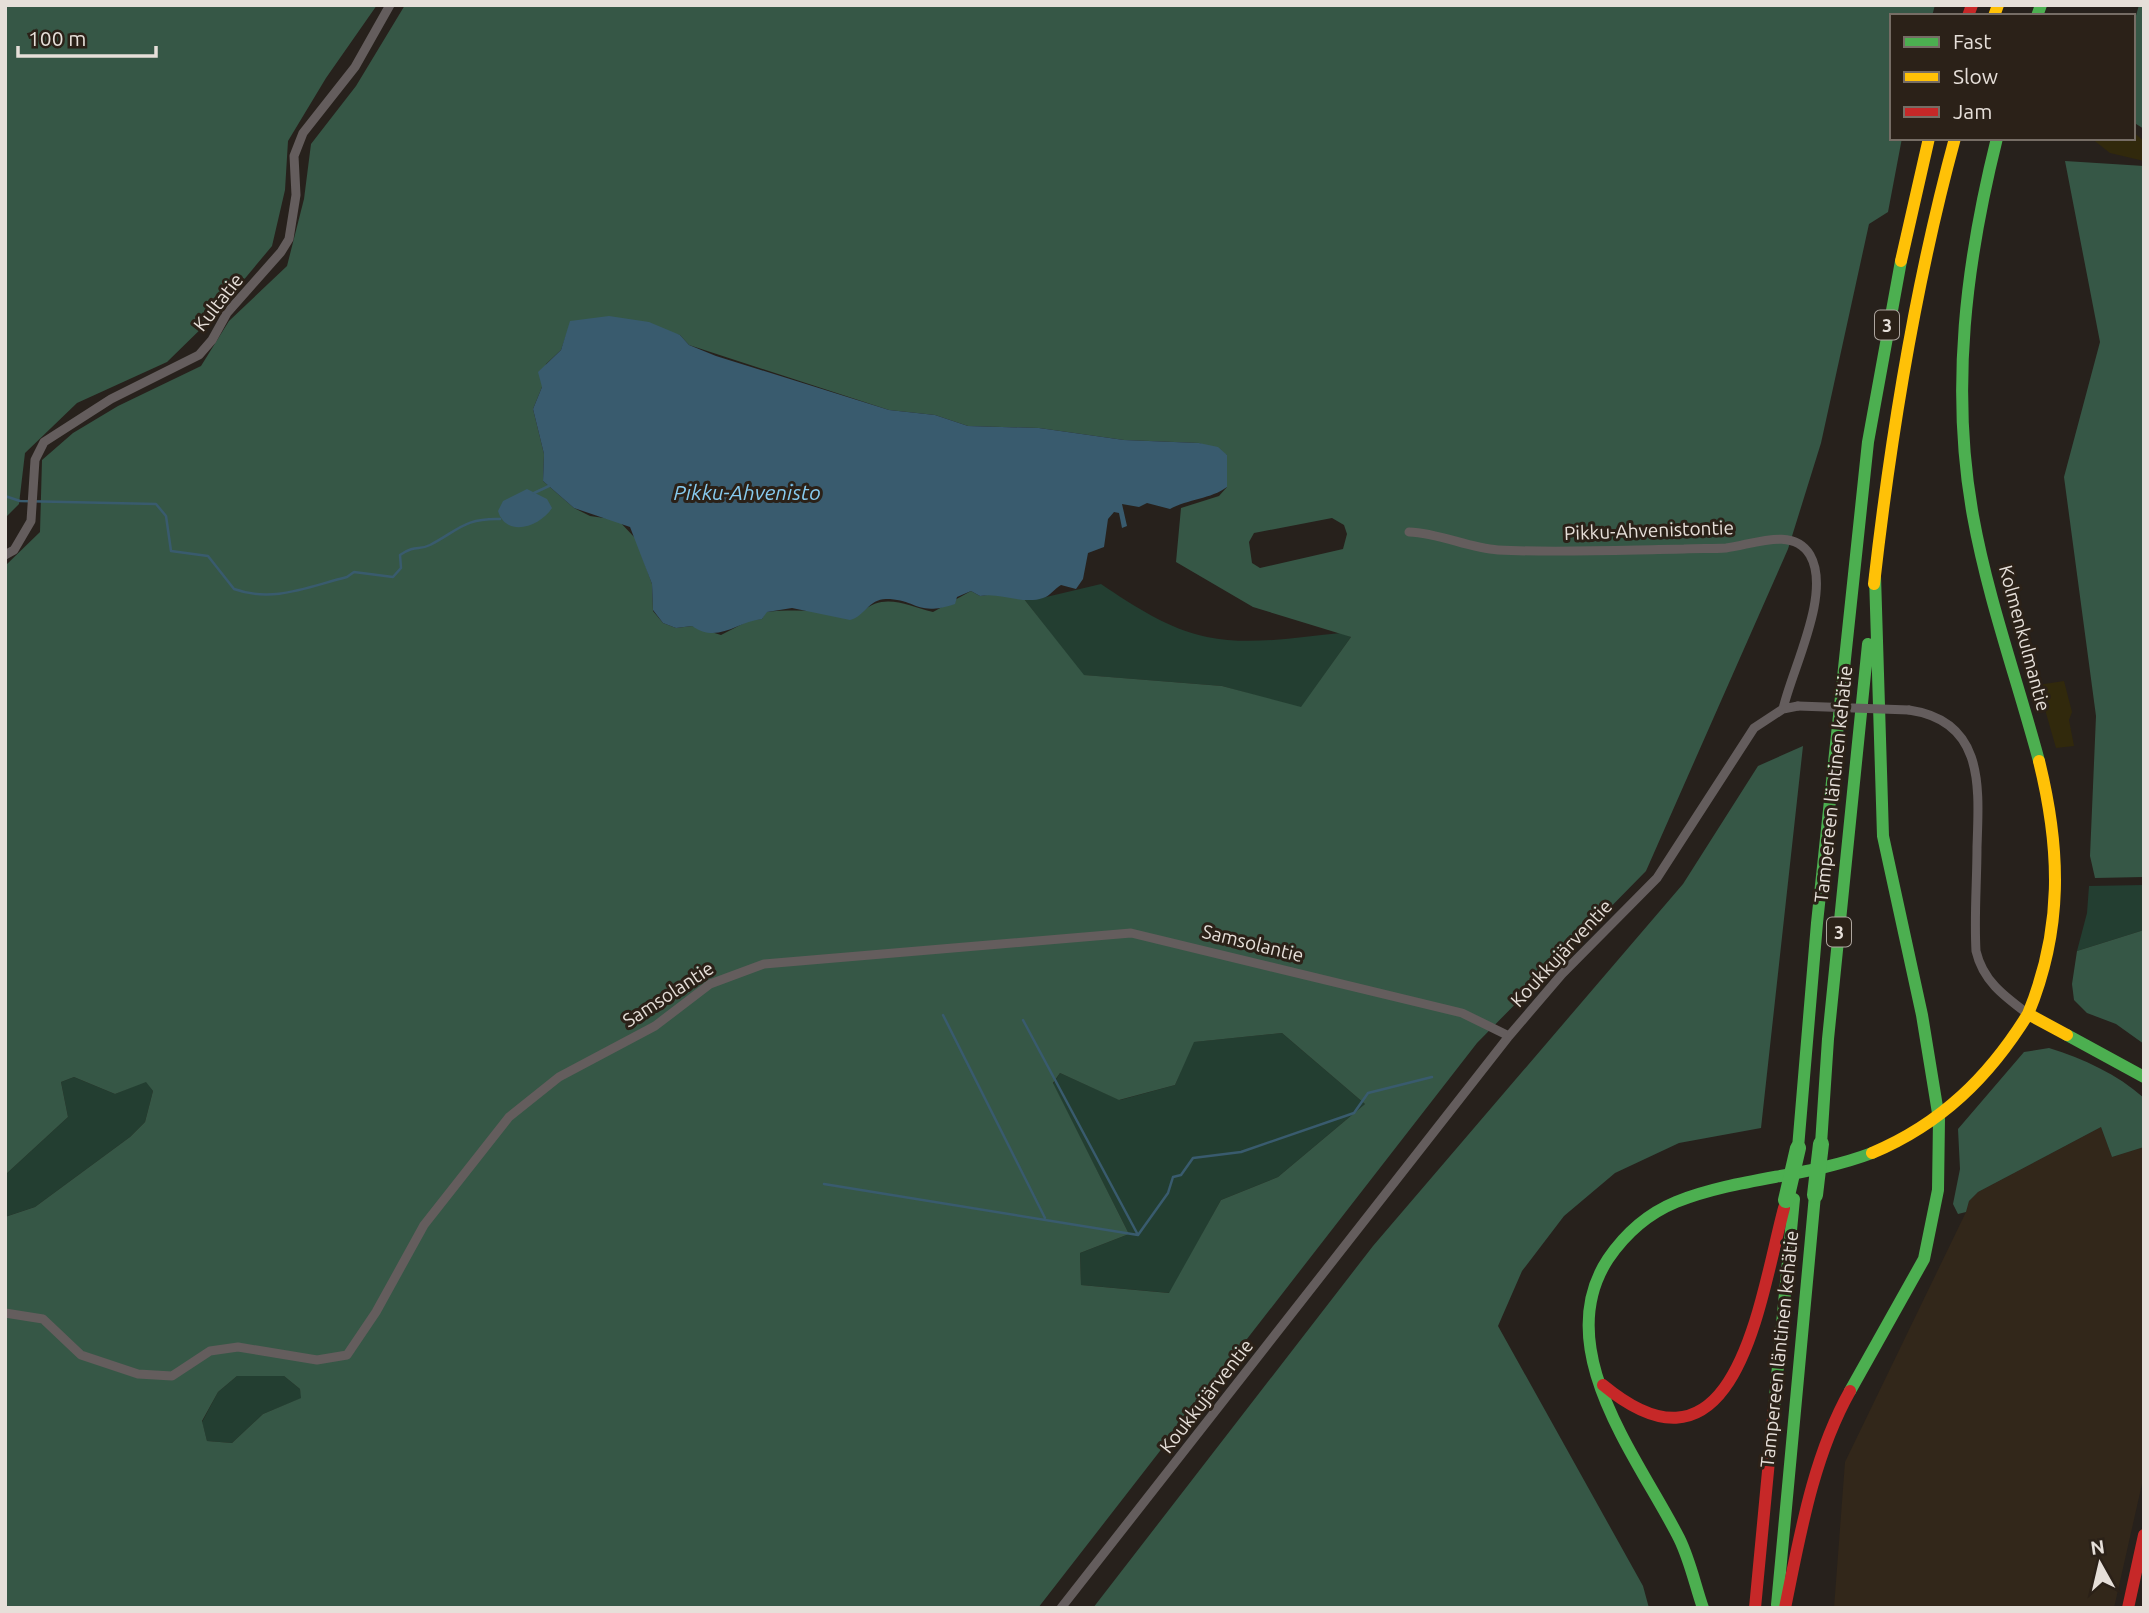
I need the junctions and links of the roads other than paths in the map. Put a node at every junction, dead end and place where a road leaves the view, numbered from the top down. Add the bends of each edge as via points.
1 (390, 5) edge
2 (1928, 140) edge
3 (1954, 140) edge
4 (1996, 140) edge
5 (1409, 532) dead end
6 (5, 555) edge
7 (1875, 576) junction
8 (1783, 709) junction
9 (2028, 1014) junction
10 (1508, 1036) junction
11 (2144, 1077) edge
12 (1939, 1119) junction
13 (1790, 1199) junction
14 (5, 1313) edge
15 (1599, 1381) junction
16 (2144, 1535) edge
17 (1061, 1608) edge
18 (1703, 1608) edge
19 (1755, 1608) edge
20 (1777, 1608) edge
21 (1785, 1608) edge
22 (2128, 1608) edge

1 - 6 street, Kultatie via 355,67 303,133 294,156 296,195 289,239 281,252 227,313 199,355 111,400 44,442 35,460 33,501 24,535
2 - 13 main road, Tampereen läntinen kehätie / 3, bridge via 1868,442
3 - 7 main road, Tampereen läntinen kehätie / 3 via 1934,211 1906,346 1891,429
4 - 9 main road, Kolmenkulmantie via 1970,261 1961,383 1975,526 2043,782 2054,853 2055,908 2049,953
5 - 8 street, Pikku-Ahvenistontie via 1494,550 1713,548 1776,540 1799,542 1814,568 1813,606
7 - 12 main road via 1883,836 1922,1015
7 - 20 main road, Tampereen läntinen kehätie / 3, bridge
8 - 9 street, Koukkujärventie, bridge via 1909,710 1944,720 1962,738 1973,757 1979,800 1976,951 1991,983
8 - 10 street, Koukkujärventie via 1754,728 1740,746 1657,878
9 - 11 main road
9 - 12 main road, Kolmenkulmantie via 1985,1077
10 - 14 street, Samsolantie via 1462,1013 1131,933 764,964 710,984 655,1026 559,1077 509,1117 424,1225 347,1354 317,1360 238,1347 210,1351 172,1376 138,1374 81,1355 43,1319
10 - 17 street, Koukkujärventie
12 - 15 main road, Kolmenkulmantie via 1860,1157 1698,1195 1643,1220 1615,1248 1593,1293 1589,1334
12 - 21 main road via 1938,1190 1930,1241 1909,1291 1834,1427 1805,1513
13 - 15 main road via 1747,1348 1718,1398 1688,1416 1657,1419 1632,1410
13 - 19 main road, Tampereen läntinen kehätie / 3
15 - 18 main road, Kolmenkulmantie via 1681,1542
16 - 22 main road

